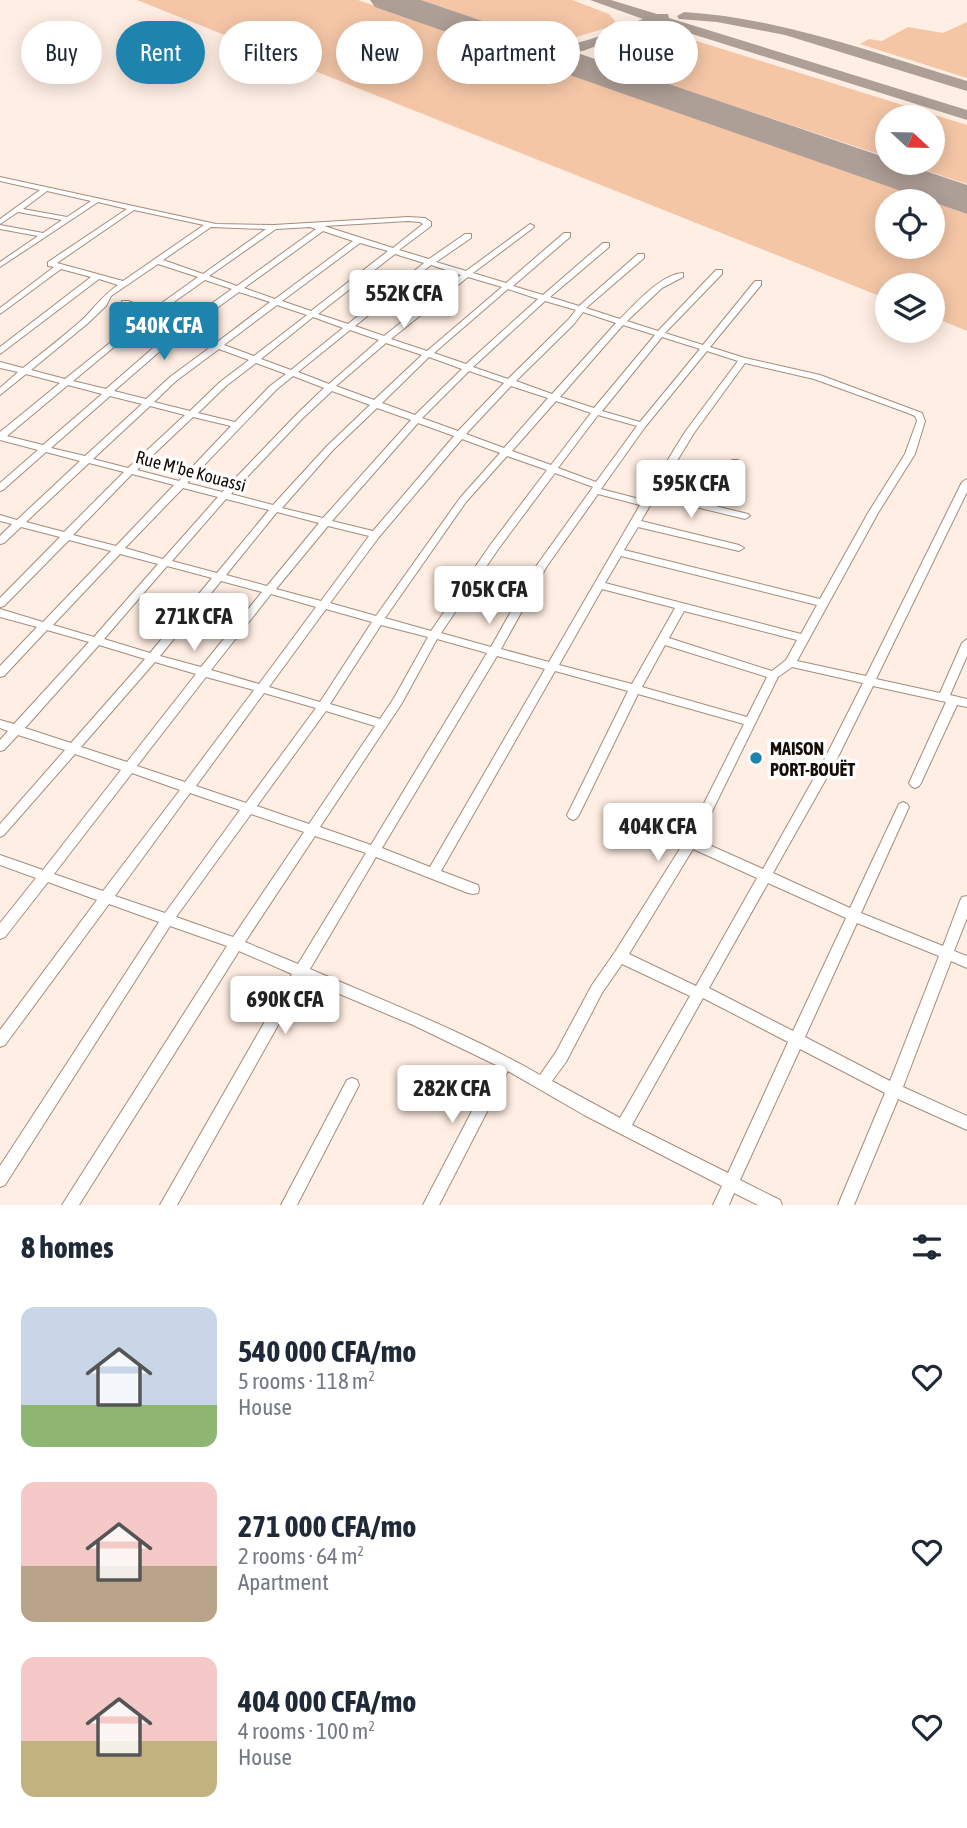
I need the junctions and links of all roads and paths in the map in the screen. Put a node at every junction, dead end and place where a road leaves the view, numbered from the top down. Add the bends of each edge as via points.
1 (1, 179) edge
2 (46, 189) junction
3 (97, 200) junction
4 (133, 208) junction
5 (18, 209) junction
6 (68, 219) junction
7 (0, 225) edge
8 (209, 225) junction
9 (311, 225) junction
10 (530, 226) dead end
11 (274, 227) junction
12 (322, 228) junction
13 (44, 235) junction
14 (567, 235) dead end
15 (468, 236) dead end
16 (360, 239) junction
17 (606, 245) dead end
18 (395, 250) junction
19 (641, 256) dead end
20 (159, 261) junction
21 (430, 262) junction
22 (0, 264) edge
23 (58, 267) junction
24 (719, 272) dead end
25 (469, 274) junction
26 (680, 275) dead end
27 (206, 276) junction
28 (97, 277) junction
29 (758, 283) dead end
30 (124, 284) junction
31 (507, 286) junction
32 (240, 288) junction
33 (544, 298) junction
34 (275, 301) junction
35 (125, 303) dead end
36 (580, 309) junction
37 (0, 312) edge
38 (153, 313) junction
39 (312, 313) junction
40 (621, 322) junction
41 (351, 326) junction
42 (661, 333) junction
43 (387, 340) junction
44 (216, 345) junction
45 (703, 347) junction
46 (0, 351) edge
47 (428, 354) junction
48 (253, 359) junction
49 (743, 360) junction
50 (0, 365) edge
51 (468, 368) junction
52 (25, 371) junction
53 (291, 373) junction
54 (68, 382) junction
55 (510, 382) junction
56 (332, 388) junction
57 (0, 392) edge
58 (108, 392) junction
59 (553, 396) junction
60 (149, 402) junction
61 (375, 404) junction
62 (596, 412) junction
63 (192, 414) junction
64 (418, 419) junction
65 (236, 425) junction
66 (642, 425) junction
67 (461, 434) junction
68 (0, 437) edge
69 (43, 449) junction
70 (504, 452) junction
71 (86, 460) junction
72 (735, 462) dead end
73 (553, 470) junction
74 (130, 471) junction
75 (967, 482) edge
76 (179, 484) junction
77 (0, 488) edge
78 (597, 488) junction
79 (226, 496) junction
80 (649, 498) junction
81 (709, 507) junction
82 (275, 509) junction
83 (745, 516) dead end
84 (0, 519) edge
85 (326, 523) junction
86 (635, 523) junction
87 (18, 524) junction
88 (375, 535) junction
89 (67, 537) junction
90 (0, 541) edge
91 (739, 548) dead end
92 (118, 550) junction
93 (618, 552) junction
94 (164, 563) junction
95 (219, 577) junction
96 (599, 586) junction
97 (270, 591) junction
98 (822, 603) junction
99 (0, 604) edge
100 (322, 607) junction
101 (681, 607) junction
102 (0, 613) edge
103 (377, 621) junction
104 (47, 626) junction
105 (434, 635) junction
106 (803, 638) junction
107 (95, 640) junction
108 (663, 640) junction
109 (967, 643) edge
110 (494, 651) junction
111 (152, 658) junction
112 (790, 663) junction
113 (553, 667) junction
114 (0, 673) edge
115 (205, 673) junction
116 (774, 675) junction
117 (870, 681) junction
118 (635, 689) junction
119 (262, 690) junction
120 (948, 699) junction
121 (967, 703) edge
122 (322, 708) junction
123 (751, 722) junction
124 (380, 723) junction
125 (0, 724) edge
126 (17, 729) junction
127 (0, 747) edge
128 (72, 749) junction
129 (130, 768) junction
130 (915, 783) dead end
131 (188, 788) junction
132 (903, 807) dead end
133 (248, 808) junction
134 (573, 815) dead end
135 (314, 830) junction
136 (0, 832) edge
137 (691, 842) junction
138 (375, 851) junction
139 (0, 860) edge
140 (433, 873) junction
141 (46, 876) junction
142 (766, 877) junction
143 (473, 889) dead end
144 (104, 897) junction
145 (967, 901) edge
146 (852, 915) junction
147 (167, 920) junction
148 (0, 933) edge
149 (236, 944) junction
150 (945, 953) junction
151 (620, 956) junction
152 (967, 962) edge
153 (301, 971) junction
154 (701, 992) junction
155 (795, 1039) junction
156 (0, 1041) edge
157 (505, 1062) junction
158 (543, 1083) junction
159 (352, 1085) dead end
160 (894, 1090) junction
161 (967, 1123) edge
162 (623, 1127) junction
163 (0, 1180) edge
164 (732, 1183) junction
165 (70, 1205) edge
166 (168, 1205) edge
167 (289, 1205) edge
168 (431, 1205) edge
169 (722, 1205) edge
170 (774, 1205) edge
171 (846, 1205) edge

1 - 2 street
2 - 3 street
2 - 5 street
3 - 4 street
3 - 6 street
4 - 8 street
4 - 23 street via 51,264
5 - 6 street
5 - 7 street
6 - 13 street
7 - 13 street
8 - 11 street
8 - 20 street
9 - 11 street
9 - 12 street
9 - 18 street via 427,222 426,228
10 - 25 street
11 - 27 street
12 - 16 street
12 - 32 street
13 - 22 street
14 - 31 street
15 - 21 street
16 - 18 street
16 - 34 street
17 - 33 street
18 - 21 street
18 - 39 street
19 - 36 street
20 - 27 street
20 - 30 street
21 - 25 street
21 - 41 street
23 - 28 street
23 - 37 street
24 - 42 street
25 - 31 street
25 - 43 street
26 - 40 street via 659,286
27 - 32 street
27 - 38 street
28 - 30 street
28 - 46 street
29 - 45 street
30 - 52 street
31 - 33 street
31 - 47 street
32 - 34 street
32 - 58 street via 171,337
33 - 36 street
33 - 51 street
34 - 39 street
34 - 44 street
35 - 38 street
36 - 40 street
36 - 55 street
38 - 54 street
39 - 41 street
39 - 48 street
40 - 42 street
40 - 59 street
41 - 43 street
41 - 53 street
42 - 45 street
42 - 62 street
43 - 47 street
43 - 56 street
44 - 48 street
44 - 60 street
45 - 49 street
45 - 66 street
47 - 51 street
47 - 61 street
48 - 53 street
48 - 63 street
49 - 80 street
49 - 98 street via 846,386 911,411 922,421 910,454
50 - 52 street
51 - 55 street
51 - 64 street
52 - 54 street
52 - 57 street
53 - 56 street
53 - 65 street
54 - 58 street
54 - 68 street
55 - 59 street
55 - 67 street
56 - 61 street
56 - 79 street
58 - 60 street
58 - 69 street
59 - 62 street
59 - 70 street
60 - 63 street
60 - 71 street
61 - 64 street
61 - 82 street
62 - 66 street
62 - 73 street
63 - 65 street
63 - 74 street
64 - 67 street
64 - 85 street
65 - 76 street
66 - 78 street
67 - 70 street
67 - 88 street
68 - 69 street, Rue M'be Kouassi
69 - 71 street, Rue M'be Kouassi
69 - 77 street
70 - 73 street
70 - 103 street via 456,510
71 - 74 street, Rue M'be Kouassi
71 - 87 street
72 - 81 street
73 - 78 street
73 - 105 street
74 - 76 street, Rue M'be Kouassi
74 - 89 street
75 - 117 street
76 - 79 street, Rue M'be Kouassi
76 - 92 street
78 - 80 street
78 - 110 street via 542,565
79 - 82 street, Rue M'be Kouassi
79 - 94 street
80 - 81 street
80 - 86 street
81 - 83 street
82 - 85 street, Rue M'be Kouassi
82 - 95 street
84 - 87 street
85 - 88 street, Rue M'be Kouassi
85 - 97 street
86 - 91 street
86 - 93 street
87 - 89 street
87 - 90 street
88 - 100 street
89 - 92 street
89 - 99 street
92 - 94 street
92 - 104 street
93 - 96 street
93 - 98 street
94 - 95 street
94 - 107 street
95 - 97 street
95 - 111 street
96 - 101 street
96 - 113 street
97 - 100 street
97 - 115 street
98 - 106 street
100 - 103 street
100 - 119 street
101 - 106 street
101 - 108 street
102 - 104 street
103 - 105 street
103 - 122 street
104 - 107 street
104 - 114 street
105 - 110 street
105 - 124 street
106 - 112 street
107 - 111 street
107 - 126 street
108 - 116 street
108 - 118 street
109 - 120 street
110 - 113 street
110 - 138 street
111 - 115 street
111 - 128 street
112 - 116 street
112 - 117 street
113 - 118 street
113 - 140 street
115 - 119 street
115 - 129 street
116 - 123 street
117 - 120 street
117 - 142 street
118 - 123 street
118 - 134 street
119 - 122 street
119 - 131 street
120 - 121 street
120 - 130 street
122 - 124 street
122 - 133 street
123 - 137 street
124 - 135 street
125 - 126 street
126 - 127 street
126 - 128 street
128 - 129 street
128 - 136 street
129 - 131 street
129 - 141 street
131 - 133 street
131 - 144 street
132 - 146 street
133 - 135 street
133 - 147 street
135 - 138 street
135 - 149 street
137 - 142 street
137 - 151 street
138 - 140 street
138 - 153 street
139 - 141 street
140 - 143 street
141 - 144 street
141 - 148 street
142 - 146 street
142 - 154 street
144 - 147 street
144 - 156 street
145 - 150 street
146 - 150 street
146 - 155 street
147 - 149 street
147 - 163 street
149 - 153 street
149 - 165 street
150 - 152 street
150 - 160 street
151 - 154 street
151 - 158 street
153 - 157 street
153 - 166 street
154 - 155 street
154 - 162 street
155 - 160 street
155 - 164 street
157 - 158 street
157 - 168 street
158 - 162 street
159 - 167 street
160 - 161 street
160 - 171 street
162 - 164 street
164 - 169 street
164 - 170 street

